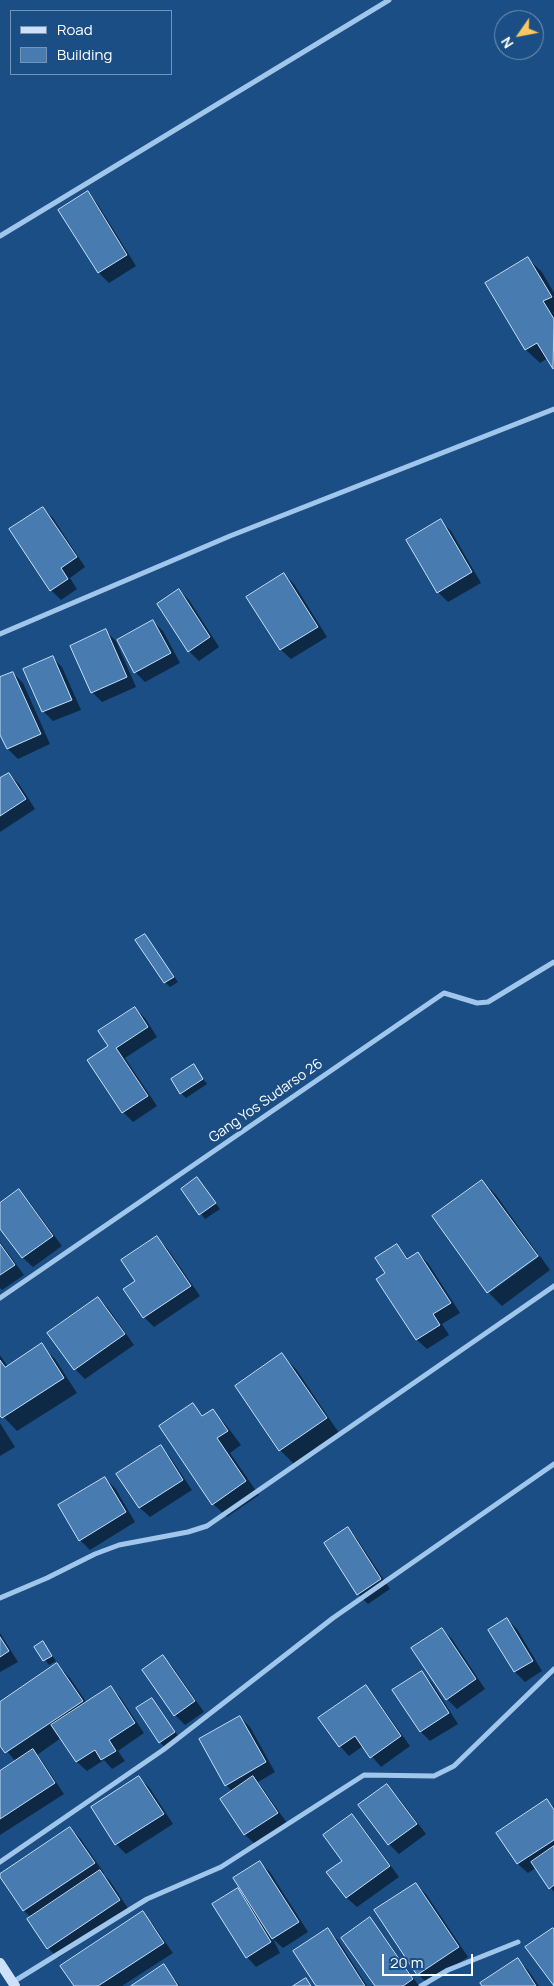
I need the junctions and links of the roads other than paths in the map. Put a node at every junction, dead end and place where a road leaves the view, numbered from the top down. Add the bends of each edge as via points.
1 (389, 0) edge
2 (0, 236) edge
3 (554, 409) edge
4 (0, 634) edge
5 (554, 962) edge
6 (554, 1286) edge
7 (0, 1298) edge
8 (554, 1464) edge
9 (0, 1598) edge
10 (554, 1669) edge
11 (0, 1862) edge
12 (518, 1942) dead end
13 (0, 1963) edge
14 (14, 1984) edge
15 (421, 1986) edge

1 - 2 street
3 - 4 street via 230,536
5 - 7 street, Gang Yos Sudarso 26 via 488,1002 477,1003 444,992
6 - 9 street via 207,1526 119,1545
8 - 11 street via 333,1618 163,1750
10 - 14 street via 454,1766 441,1774 364,1775 221,1868 147,1899
12 - 15 street via 448,1970
13 - 14 street

